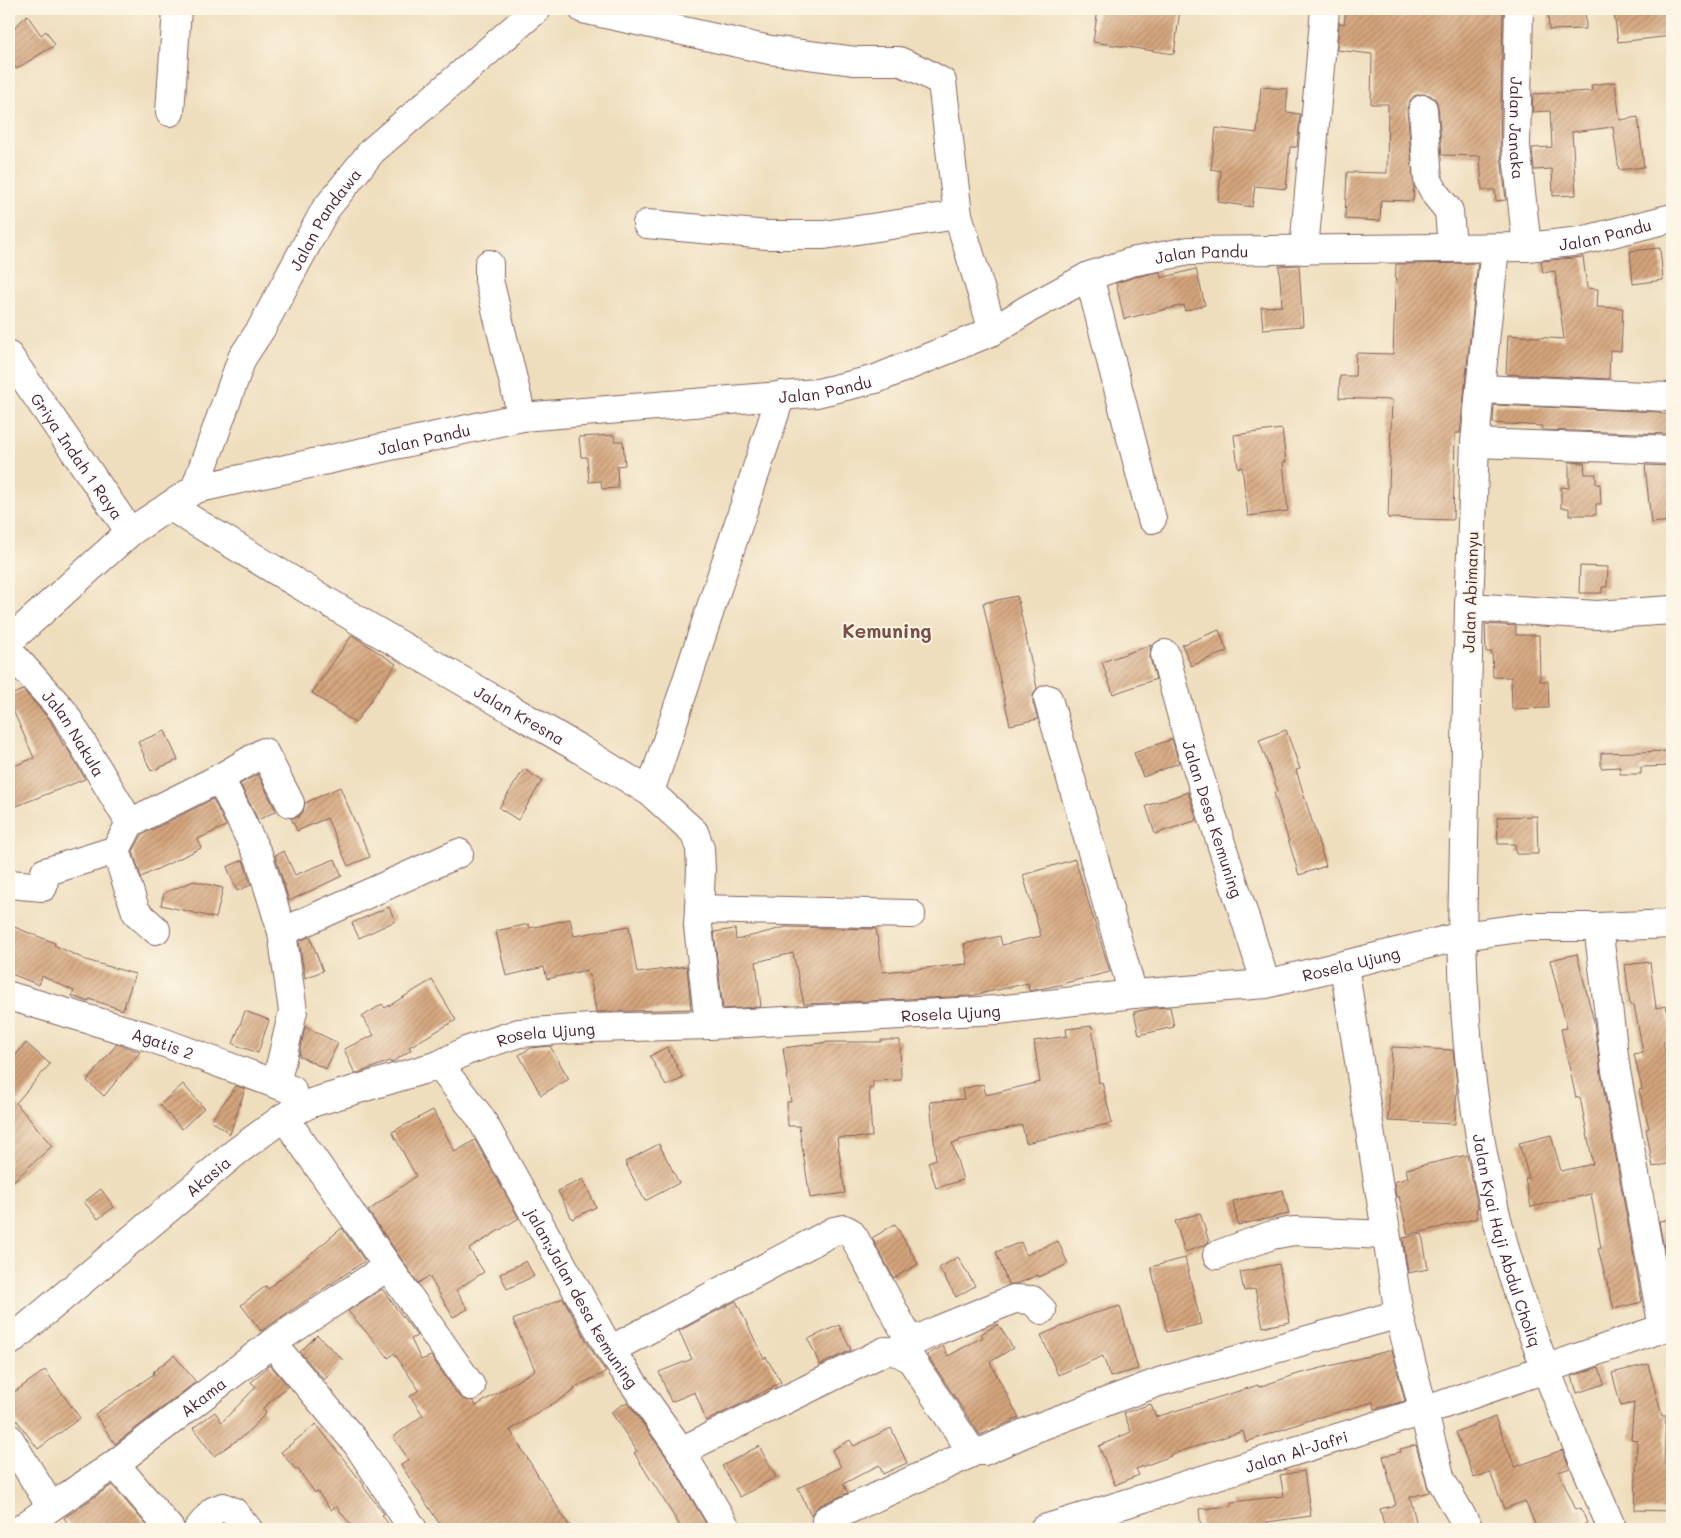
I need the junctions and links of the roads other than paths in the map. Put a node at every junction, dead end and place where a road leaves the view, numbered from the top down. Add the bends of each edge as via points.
1 (177, 9) edge
2 (583, 9) edge
3 (1325, 9) edge
4 (1519, 9) edge
5 (523, 12) edge
6 (1423, 109) dead end
7 (170, 112) dead end
8 (958, 216) junction
9 (1672, 218) edge
10 (647, 224) dead end
11 (1452, 247) junction
12 (1527, 247) junction
13 (1496, 248) junction
14 (1304, 250) junction
15 (489, 264) dead end
16 (1090, 276) junction
17 (994, 331) junction
18 (9, 356) edge
19 (1480, 388) junction
20 (781, 395) junction
21 (1668, 397) dead end
22 (522, 417) junction
23 (1475, 443) junction
24 (1672, 450) edge
25 (195, 489) junction
26 (169, 506) junction
27 (1152, 518) dead end
28 (130, 532) junction
29 (1469, 607) junction
30 (1672, 610) edge
31 (9, 641) edge
32 (9, 651) edge
33 (1165, 654) dead end
34 (1048, 698) dead end
35 (220, 778) junction
36 (650, 792) junction
37 (290, 803) dead end
38 (130, 823) junction
39 (116, 850) junction
40 (459, 853) dead end
41 (9, 884) edge
42 (699, 910) junction
43 (912, 914) dead end
44 (1672, 924) edge
45 (1598, 927) junction
46 (156, 930) dead end
47 (282, 932) junction
48 (1462, 936) junction
49 (1344, 966) junction
50 (1266, 984) junction
51 (1133, 994) junction
52 (10, 998) edge
53 (709, 1026) junction
54 (439, 1065) junction
55 (276, 1084) junction
56 (311, 1104) junction
57 (284, 1117) junction
58 (1386, 1235) junction
59 (1217, 1255) dead end
60 (386, 1267) junction
61 (1042, 1310) dead end
62 (1399, 1314) junction
63 (1667, 1326) edge
64 (9, 1342) edge
65 (272, 1343) junction
66 (903, 1347) junction
67 (610, 1350) junction
68 (1546, 1368) junction
69 (471, 1386) dead end
70 (1424, 1411) junction
71 (9, 1438) edge
72 (681, 1450) junction
73 (976, 1451) junction
74 (115, 1464) junction
75 (51, 1507) junction
76 (826, 1520) dead end
77 (1085, 1523) edge
78 (21, 1529) edge
79 (170, 1529) edge
80 (198, 1529) edge
81 (248, 1529) edge
82 (413, 1529) edge
83 (727, 1529) edge
84 (1044, 1529) edge
85 (1469, 1529) edge
86 (1612, 1529) edge

1 - 7 street
2 - 8 street via 770,50 855,61 899,61 942,82
3 - 14 street
4 - 12 street, Jalan Janaka via 1516,146
5 - 25 street, Jalan Pandawa via 372,151 325,210 242,358
6 - 11 street via 1428,180 1449,211
8 - 10 street via 824,236 767,235
8 - 17 street
9 - 12 street, Jalan Pandu via 1581,241
11 - 13 street, Jalan Pandu
11 - 14 street, Jalan Pandu
12 - 13 street, Jalan Pandu
13 - 19 street, Jalan Abimanyu
14 - 16 street, Jalan Pandu via 1190,251 1131,262
15 - 22 street via 489,280
16 - 17 street, Jalan Pandu
16 - 27 street
17 - 20 street, Jalan Pandu via 876,379 817,393
18 - 28 street, Griya Indah 1 Raya
19 - 21 street
19 - 23 street, Jalan Abimanyu
20 - 22 street, Jalan Pandu
20 - 36 street
22 - 25 street, Jalan Pandu
23 - 24 street
23 - 29 street, Jalan Abimanyu
25 - 26 street, Jalan Pandu
26 - 28 street, Jalan Pandu
26 - 36 street, Jalan Kresna
28 - 31 street, Jalan Pandu
29 - 30 street via 1596,615
29 - 48 street, Jalan Abimanyu
32 - 38 street, Jalan Nakula via 63,711
33 - 50 street, Jalan Desa Kemuning via 1190,746
34 - 51 street
35 - 37 street via 264,752
35 - 38 street
35 - 47 street via 259,857
36 - 42 street, Jalan Kresna via 694,832 700,848 702,871
38 - 39 street
39 - 41 street via 45,872 43,886
39 - 46 street via 136,912
40 - 47 street
42 - 43 street
42 - 53 street, Jalan Kresna
44 - 45 street, Rosela Ujung
45 - 48 street, Rosela Ujung via 1528,927
45 - 63 street via 1616,1071
47 - 55 street via 294,1011
48 - 49 street, Rosela Ujung
48 - 68 street, Jalan Kyai Haji Abdul Choliq via 1471,1084 1495,1212 1516,1287
49 - 50 street, Rosela Ujung
49 - 58 street
50 - 51 street, Rosela Ujung
51 - 53 street, Rosela Ujung via 998,1010
52 - 55 street, Agatis 2 via 149,1037
53 - 54 street, Rosela Ujung via 519,1033 466,1051
54 - 56 street, Akasia
54 - 67 street, jalan;Jalan desa kemuning via 480,1118
55 - 56 street, Agatis 2 via 301,1095
56 - 57 street, Akasia
57 - 60 street
57 - 64 street, Akasia via 236,1152
58 - 59 street via 1294,1231 1272,1234
58 - 62 street
60 - 65 street, Akama
60 - 69 street
61 - 66 street via 1032,1300 1014,1299
62 - 70 street
62 - 73 street via 1159,1382 984,1451
63 - 68 street, Jalan Al-Jafri
65 - 74 street, Akama
65 - 82 street via 357,1444
66 - 67 street via 855,1239 844,1229 834,1231
66 - 72 street via 874,1355
66 - 73 street via 904,1354 912,1361 970,1449
67 - 72 street, jalan;Jalan desa kemuning
68 - 70 street, Jalan Al-Jafri
68 - 86 street, Jalan Kyai Haji Abdul Choliq
70 - 77 street, Jalan Al-Jafri
70 - 85 street via 1442,1480
71 - 75 street
72 - 83 street, jalan;Jalan desa kemuning
73 - 76 street
74 - 75 street, Akama
74 - 79 street
75 - 78 street, Akama
77 - 84 street, Jalan Al-Jafri
80 - 81 street via 213,1511 222,1507 234,1512

